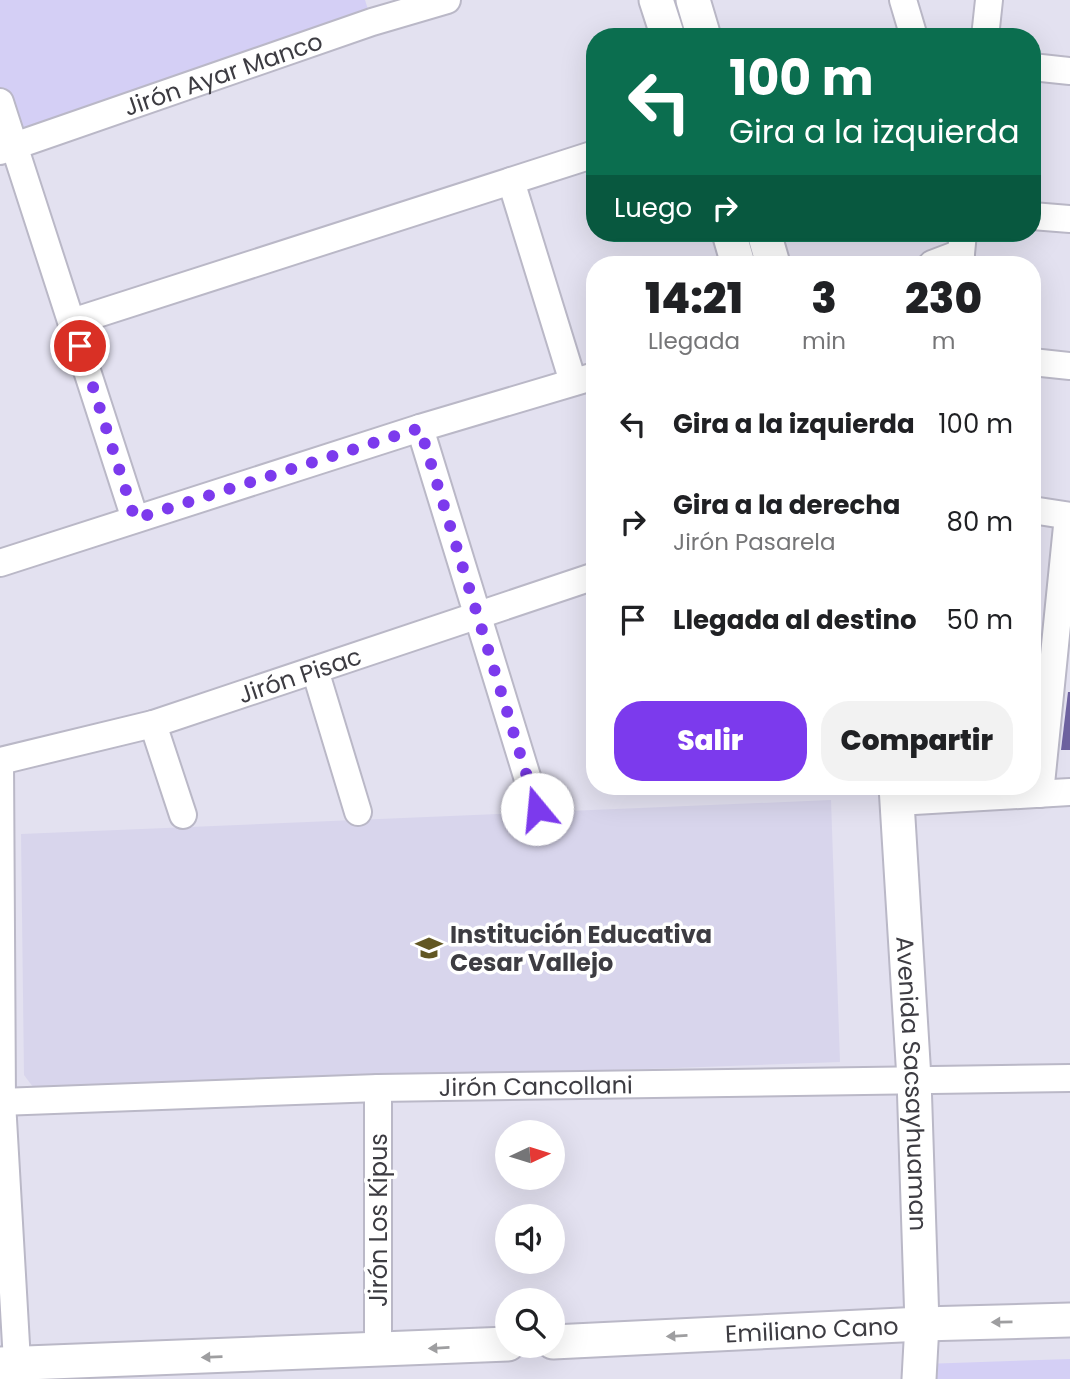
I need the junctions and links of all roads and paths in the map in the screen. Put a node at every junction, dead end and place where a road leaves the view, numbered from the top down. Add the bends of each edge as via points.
1 (447, 0) edge
2 (656, 0) edge
3 (693, 0) edge
4 (902, 0) edge
5 (989, 0) edge
6 (665, 28) edge
7 (701, 28) edge
8 (911, 28) edge
9 (986, 28) edge
10 (1041, 68) edge
11 (1070, 71) edge
12 (0, 102) edge
13 (8, 149) edge
14 (586, 157) edge
15 (511, 181) junction
16 (1041, 217) edge
17 (1070, 219) edge
18 (72, 322) junction
19 (1041, 363) edge
20 (1070, 366) edge
21 (584, 379) edge
22 (420, 428) junction
23 (1041, 511) edge
24 (1069, 516) edge
25 (135, 519) junction
26 (0, 563) edge
27 (586, 579) edge
28 (477, 615) junction
29 (315, 670) junction
30 (153, 724) junction
31 (0, 761) edge
32 (1041, 784) edge
33 (1070, 792) edge
34 (1041, 794) edge
35 (897, 795) edge
36 (537, 809) dead end
37 (358, 812) dead end
38 (183, 816) dead end
39 (1070, 1078) edge
40 (914, 1079) junction
41 (378, 1088) junction
42 (1, 1102) edge
43 (1070, 1320) edge
44 (922, 1324) junction
45 (565, 1341) edge
46 (495, 1345) edge
47 (378, 1351) junction
48 (11, 1369) edge
49 (919, 1379) edge

1 - 13 street, Jirón Ayar Manco
2 - 6 street
3 - 7 street
4 - 8 street
5 - 9 street
10 - 11 street
12 - 13 street
13 - 18 street
14 - 15 street
15 - 18 street
15 - 21 street
16 - 17 street
18 - 25 street
19 - 20 street
21 - 22 street
22 - 25 street
22 - 28 street
23 - 24 street
24 - 32 street
25 - 26 street
27 - 28 street, Jirón Pisac
28 - 29 street, Jirón Pisac
28 - 36 street
29 - 30 street, Jirón Pisac
29 - 37 street
30 - 31 street, Jirón Pisac
30 - 38 street
31 - 42 street
33 - 34 street
35 - 40 street, Avenida Sacsayhuaman
39 - 40 street, Jirón Cancollani
40 - 41 street, Jirón Cancollani
40 - 44 street, Avenida Sacsayhuaman
41 - 42 street, Jirón Cancollani
41 - 47 street, Jirón Los Kipus
42 - 48 street
43 -> 44 street, Emiliano Cano
44 -> 45 street, Emiliano Cano
44 - 49 street, Avenida Sacsayhuaman
46 -> 47 street
47 -> 48 street

